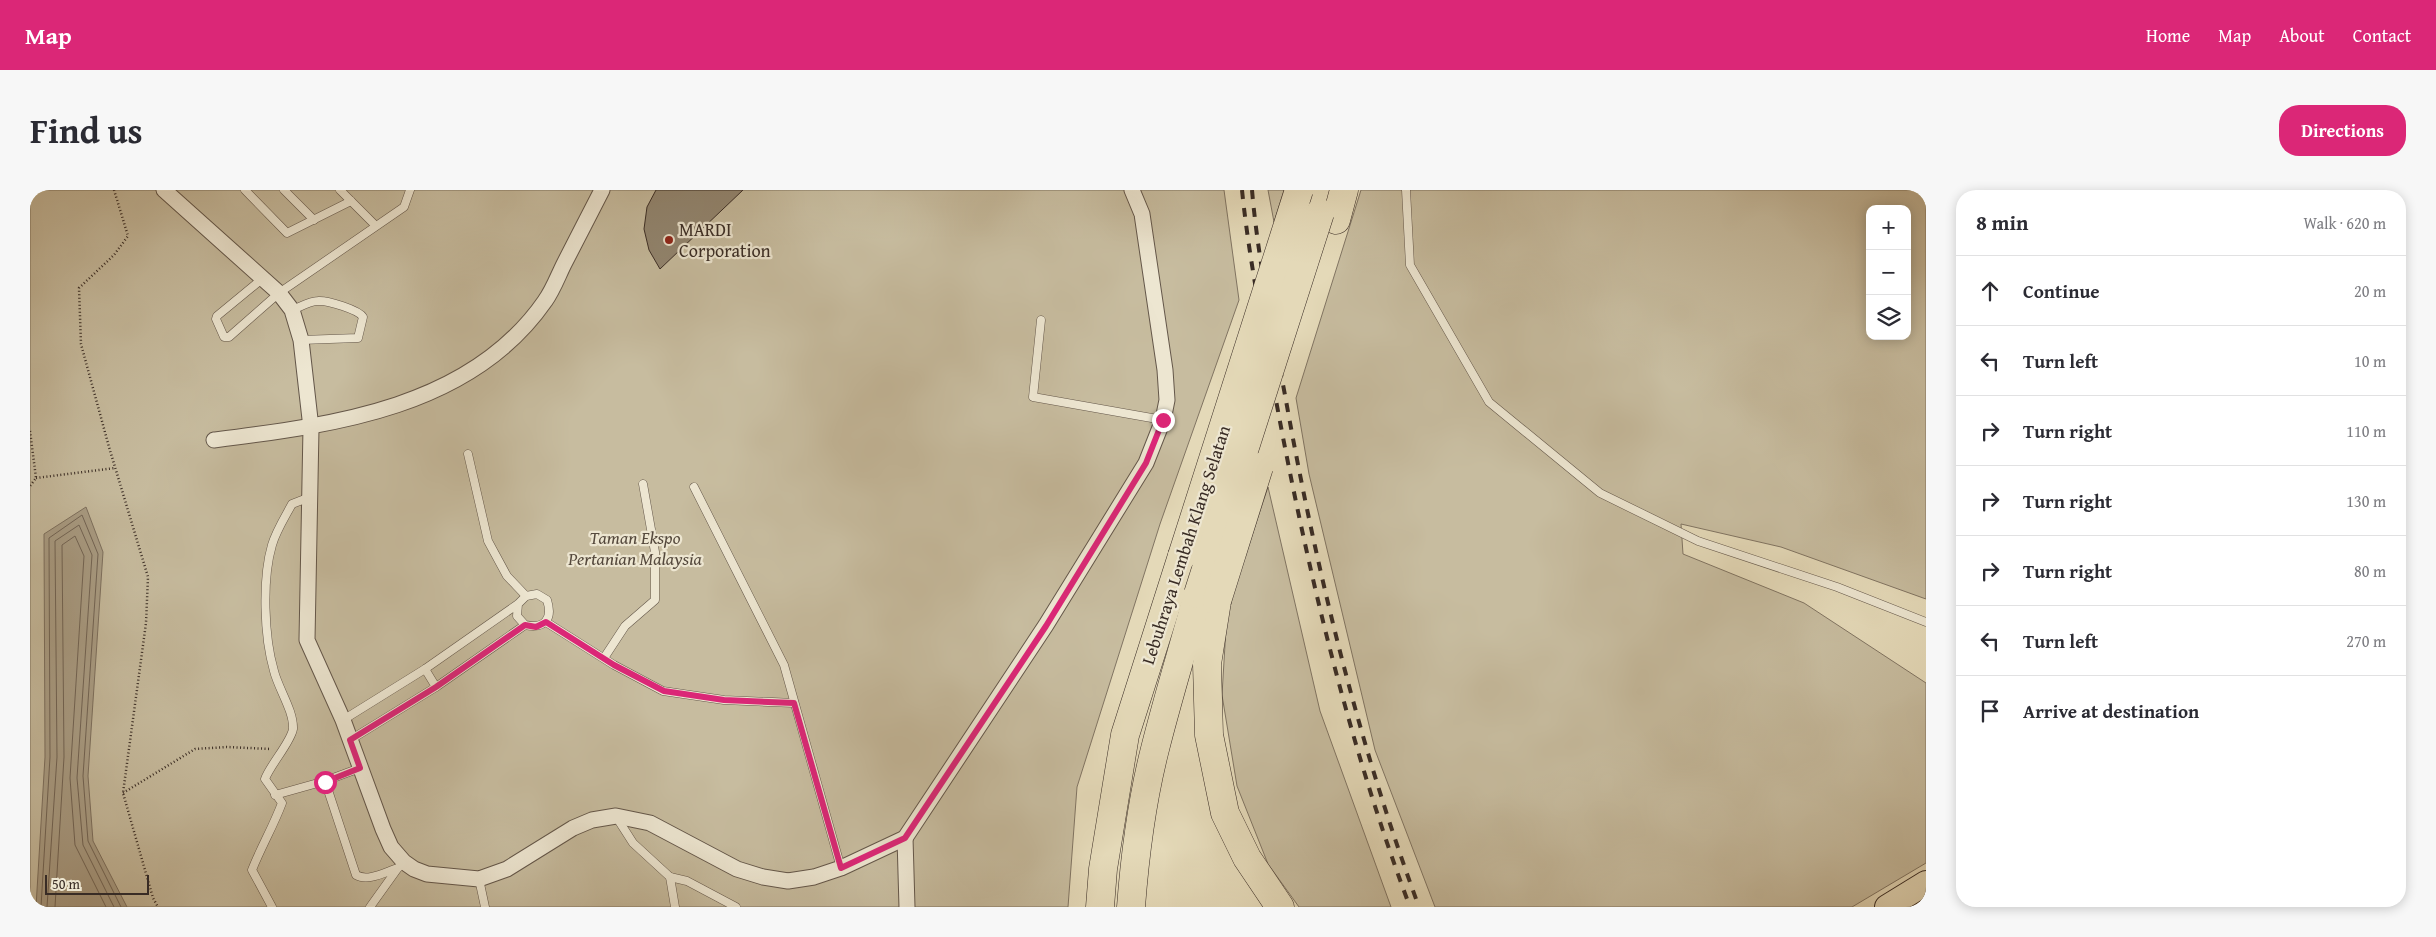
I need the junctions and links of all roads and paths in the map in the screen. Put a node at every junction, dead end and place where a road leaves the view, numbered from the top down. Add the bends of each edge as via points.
1 (114, 190) edge
2 (164, 190) edge
3 (245, 190) edge
4 (284, 190) edge
5 (340, 190) edge
6 (410, 190) edge
7 (602, 190) edge
8 (1132, 190) edge
9 (1299, 190) edge
10 (1344, 190) edge
11 (1406, 190) edge
12 (351, 201) junction
13 (1328, 208) edge
14 (314, 220) junction
15 (375, 225) junction
16 (262, 279) junction
17 (279, 293) junction
18 (292, 310) junction
19 (1041, 320) dead end
20 (301, 340) junction
21 (1163, 420) junction
22 (311, 428) junction
23 (30, 431) edge
24 (214, 440) dead end
25 (468, 454) dead end
26 (116, 468) junction
27 (36, 478) junction
28 (643, 484) dead end
29 (30, 486) edge
30 (694, 487) dead end
31 (310, 497) junction
32 (526, 596) junction
33 (1208, 598) junction
34 (518, 604) junction
35 (546, 622) junction
36 (1926, 622) edge
37 (525, 625) junction
38 (604, 658) junction
39 (425, 669) junction
40 (436, 687) junction
41 (794, 703) junction
42 (343, 720) junction
43 (350, 740) junction
44 (282, 750) junction
45 (360, 768) junction
46 (325, 782) junction
47 (123, 793) junction
48 (275, 795) junction
49 (616, 816) junction
50 (905, 838) junction
51 (401, 865) junction
52 (841, 868) junction
53 (670, 877) junction
54 (479, 880) junction
55 (1926, 883) edge
56 (158, 907) edge
57 (272, 907) edge
58 (370, 907) edge
59 (485, 907) edge
60 (675, 907) edge
61 (736, 907) edge
62 (907, 907) edge
63 (1100, 907) edge
64 (1131, 907) edge
65 (1280, 907) edge
66 (1887, 907) edge

1 - 26 path via 128,236 114,255 79,288 81,344
2 - 16 street
3 - 14 lane via 287,233
4 - 14 lane
5 - 12 lane
6 - 15 lane via 404,207
7 - 22 street via 546,300 516,337 461,378 370,414
8 - 21 street via 1142,214 1165,370 1167,400
9 - 63 highway, Lebuhraya Lembah Klang Selatan, bridge via 1125,735
10 - 13 highway, Lebuhraya Lembah Klang Selatan
11 - 36 lane via 1410,265 1489,402 1609,497 1698,541 1836,587
12 - 14 lane
12 - 15 lane
13 - 33 highway, Lebuhraya Lembah Klang Selatan, bridge
15 - 17 lane
16 - 17 street
16 - 17 lane via 217,316 224,338 229,338
17 - 18 street
18 - 20 street
18 - 20 lane via 317,300 358,312 363,317 358,338
19 - 21 lane via 1033,397
20 - 22 street
21 - 50 street via 1146,463 1046,626
22 - 24 street
22 - 31 street
23 - 27 path
25 - 32 lane via 488,541 507,576
26 - 27 path
26 - 47 path via 148,577 146,623
27 - 29 path
28 - 38 lane via 655,552 655,600 625,626
30 - 41 lane via 772,638 784,665
31 - 42 street via 307,640
31 - 44 lane via 292,504 272,545 266,593 267,640 293,730
32 - 34 lane
32 - 35 lane via 537,594 547,600 550,611
33 - 64 highway, Lebuhraya Lembah Klang Selatan via 1149,774
33 - 65 highway via 1209,735 1225,813 1247,858
34 - 37 lane via 517,616
34 - 39 lane
35 - 37 lane via 536,627
35 - 38 lane
37 - 40 lane
38 - 41 lane via 664,691 724,700
39 - 40 lane
39 - 42 lane
40 - 43 lane
41 - 52 lane
42 - 43 street
43 - 45 street
44 - 47 path via 195,749
44 - 48 lane via 265,779
45 - 46 lane
45 - 51 street via 383,829
46 - 48 lane
46 - 51 lane via 356,875 368,878
47 - 56 path
48 - 57 lane via 282,804 252,870
49 - 52 street via 650,823 737,869 763,877 788,881
49 - 53 lane via 633,843
49 - 54 street via 592,820 573,828 507,869
50 - 52 street
50 - 62 street
51 - 54 street via 427,874
51 - 58 lane
53 - 60 lane
53 - 61 lane via 696,885
54 - 59 lane
55 - 66 main road

